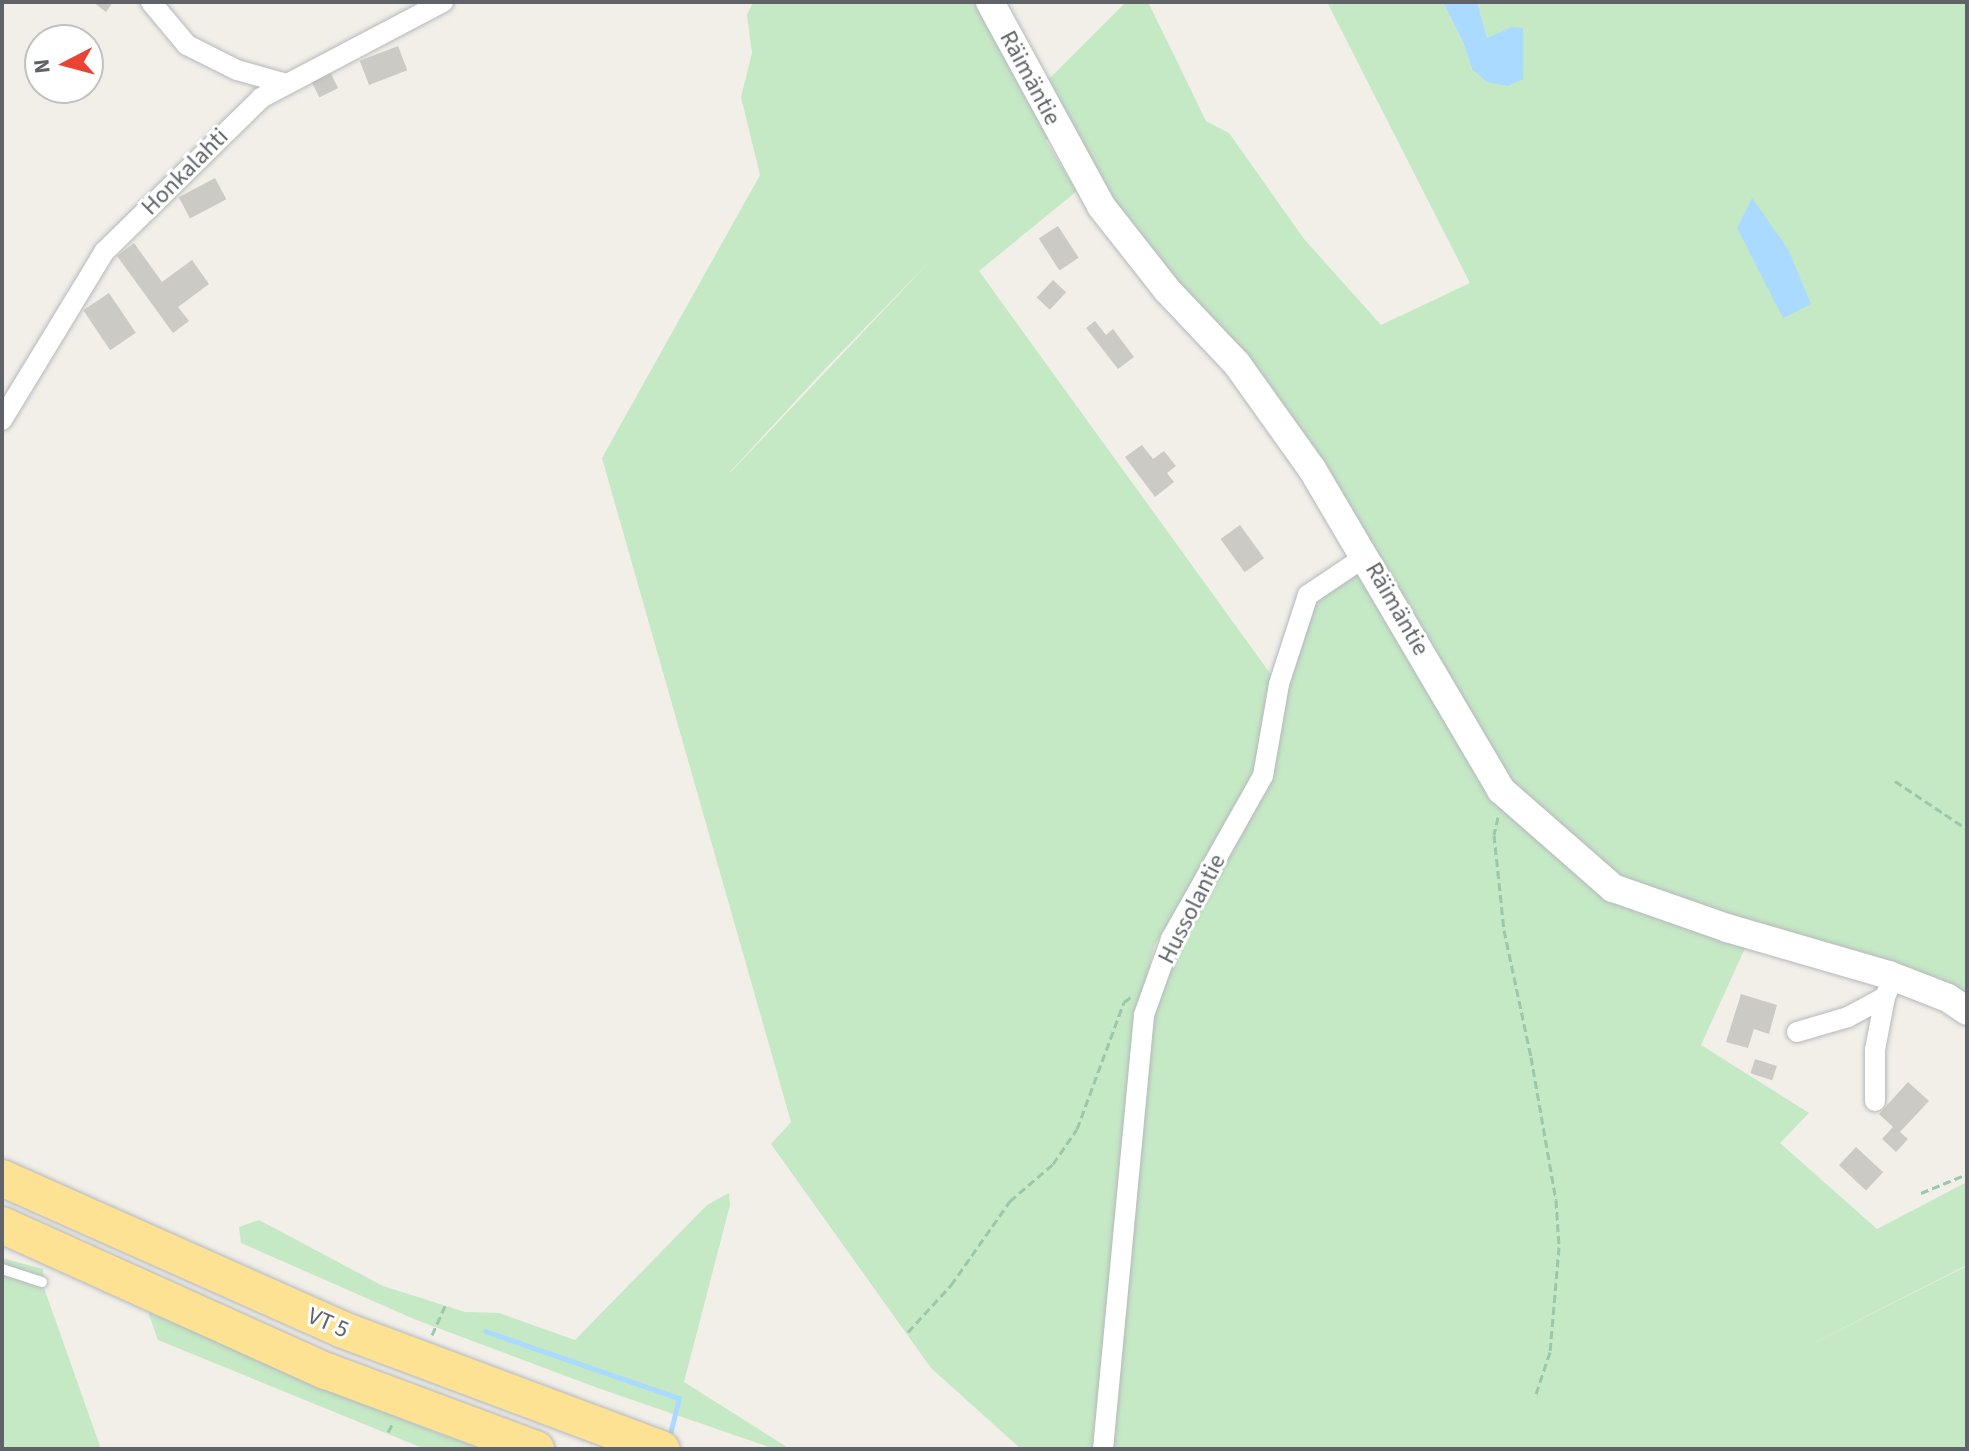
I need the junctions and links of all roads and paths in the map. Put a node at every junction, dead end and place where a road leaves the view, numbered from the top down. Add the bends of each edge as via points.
1 (151, 2) edge
2 (443, 2) edge
3 (990, 2) edge
4 (286, 84) junction
5 (2, 420) edge
6 (1366, 556) junction
7 (1895, 781) dead end
8 (1510, 798) junction
9 (1967, 829) edge
10 (1157, 979) junction
11 (1889, 987) junction
12 (1967, 1011) edge
13 (1797, 1032) dead end
14 (1875, 1101) dead end
15 (1967, 1174) edge
16 (2, 1178) edge
17 (1921, 1193) dead end
18 (2, 1225) edge
19 (2, 1269) edge
20 (42, 1282) dead end
21 (445, 1306) dead end
22 (908, 1332) dead end
23 (428, 1343) dead end
24 (1535, 1397) dead end
25 (536, 1449) edge
26 (662, 1449) edge
27 (1103, 1449) edge

1 - 4 street via 187,45 237,70
2 - 4 street, Honkalahti
3 - 6 street, Räimäntie via 1101,206 1167,290 1237,364
4 - 5 street, Honkalahti via 261,98 104,252
6 - 8 street, Räimäntie
6 - 10 street, Hussolantie via 1308,595 1279,684 1263,776 1171,939
7 - 9 path
8 - 11 street, Räimäntie via 1613,888
8 - 24 path via 1499,808 1496,868 1556,1200 1559,1247 1550,1352
10 - 22 path via 1124,1002 1077,1129 1053,1164 1010,1201 951,1285
10 - 27 street, Hussolantie via 1143,1030
11 - 12 street, Räimäntie via 1948,998
11 - 13 street via 1848,1017
11 - 14 street via 1875,1050
15 - 17 path
16 - 26 highway, VT 5 via 343,1330
18 - 25 highway, VT 5 via 326,1371
19 - 20 lane
21 - 23 path

